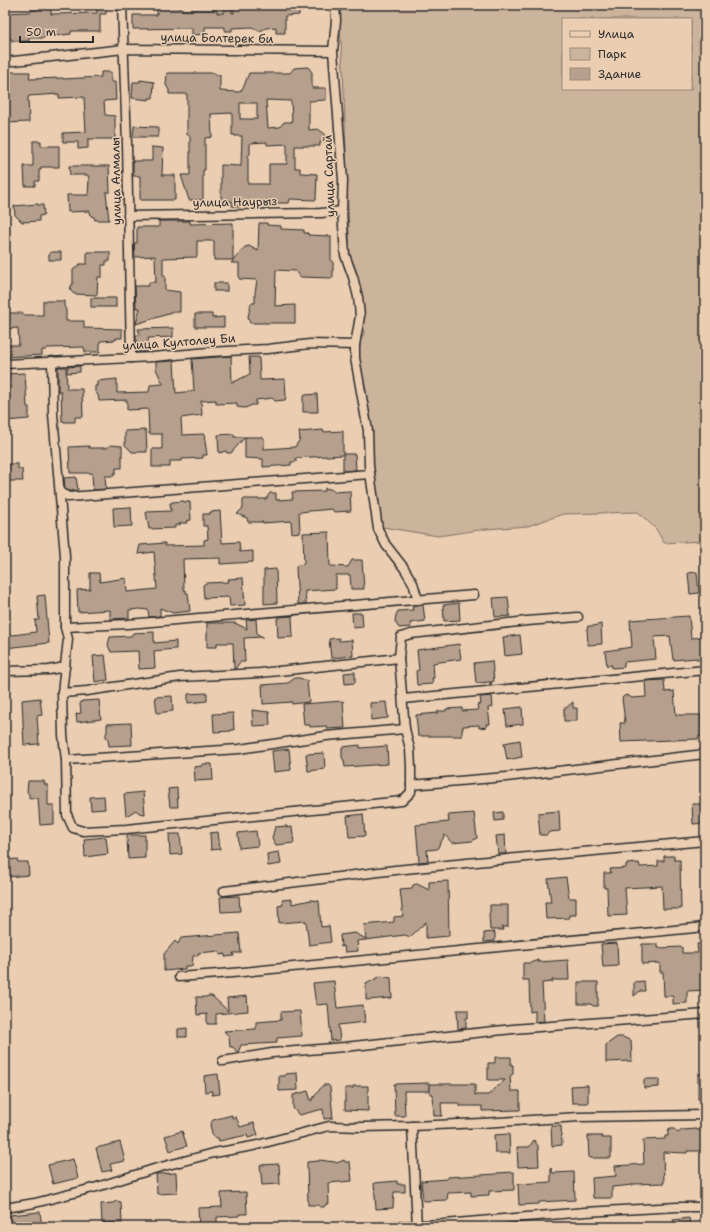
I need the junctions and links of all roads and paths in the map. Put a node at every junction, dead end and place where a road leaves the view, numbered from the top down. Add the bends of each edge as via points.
1 (122, 5) edge
2 (335, 5) edge
3 (124, 49) junction
4 (333, 51) junction
5 (5, 62) edge
6 (342, 211) junction
7 (128, 216) junction
8 (355, 344) junction
9 (131, 358) junction
10 (52, 362) junction
11 (5, 364) edge
12 (370, 474) junction
13 (60, 493) junction
14 (474, 595) dead end
15 (418, 600) junction
16 (578, 617) dead end
17 (65, 627) junction
18 (399, 658) junction
19 (65, 667) junction
20 (705, 670) edge
21 (5, 671) edge
22 (62, 693) junction
23 (403, 699) junction
24 (405, 729) junction
25 (705, 754) edge
26 (66, 760) junction
27 (411, 785) junction
28 (705, 841) edge
29 (224, 891) dead end
30 (705, 927) edge
31 (179, 977) dead end
32 (705, 1014) edge
33 (222, 1061) dead end
34 (705, 1115) edge
35 (412, 1126) junction
36 (705, 1207) edge
37 (5, 1208) edge
38 (417, 1226) edge
39 (380, 1227) edge

1 - 3 street, улица Алмалы
2 - 4 street, улица Сартай
3 - 4 street, улица Болтерек би
3 - 5 street, улица Болтерек би
3 - 7 street, улица Алмалы
4 - 6 street, улица Сартай via 342,158
6 - 7 street, улица Наурыз
6 - 8 street, улица Сартай via 345,255 358,297 360,316
7 - 9 street, улица Алмалы
8 - 9 street, улица Култолеу Би via 310,344
8 - 12 street, улица Сартай via 355,358 368,430
9 - 10 street, улица Култолеу Би
10 - 11 street, улица Култолеу Би
10 - 13 street via 53,414
12 - 13 street via 69,497
12 - 15 street, улица Сартай via 378,529 413,583
13 - 17 street via 65,556
14 - 15 street
15 - 17 street
16 - 18 street via 411,634 401,637
17 - 19 street via 68,639
18 - 22 street via 260,673 180,677
18 - 23 street
19 - 21 street
19 - 22 street
20 - 23 street
22 - 26 street
23 - 24 street
24 - 26 street via 326,736 224,750
24 - 27 street via 410,755
25 - 27 street via 506,777
26 - 27 street via 67,815 73,828 83,831 126,829 402,801 411,792
28 - 29 street via 395,870
30 - 31 street
32 - 33 street via 513,1029 272,1053
34 - 35 street via 587,1117
35 - 37 street via 329,1126 156,1168 35,1203
35 - 38 street
36 - 38 street via 585,1212
38 - 39 street

